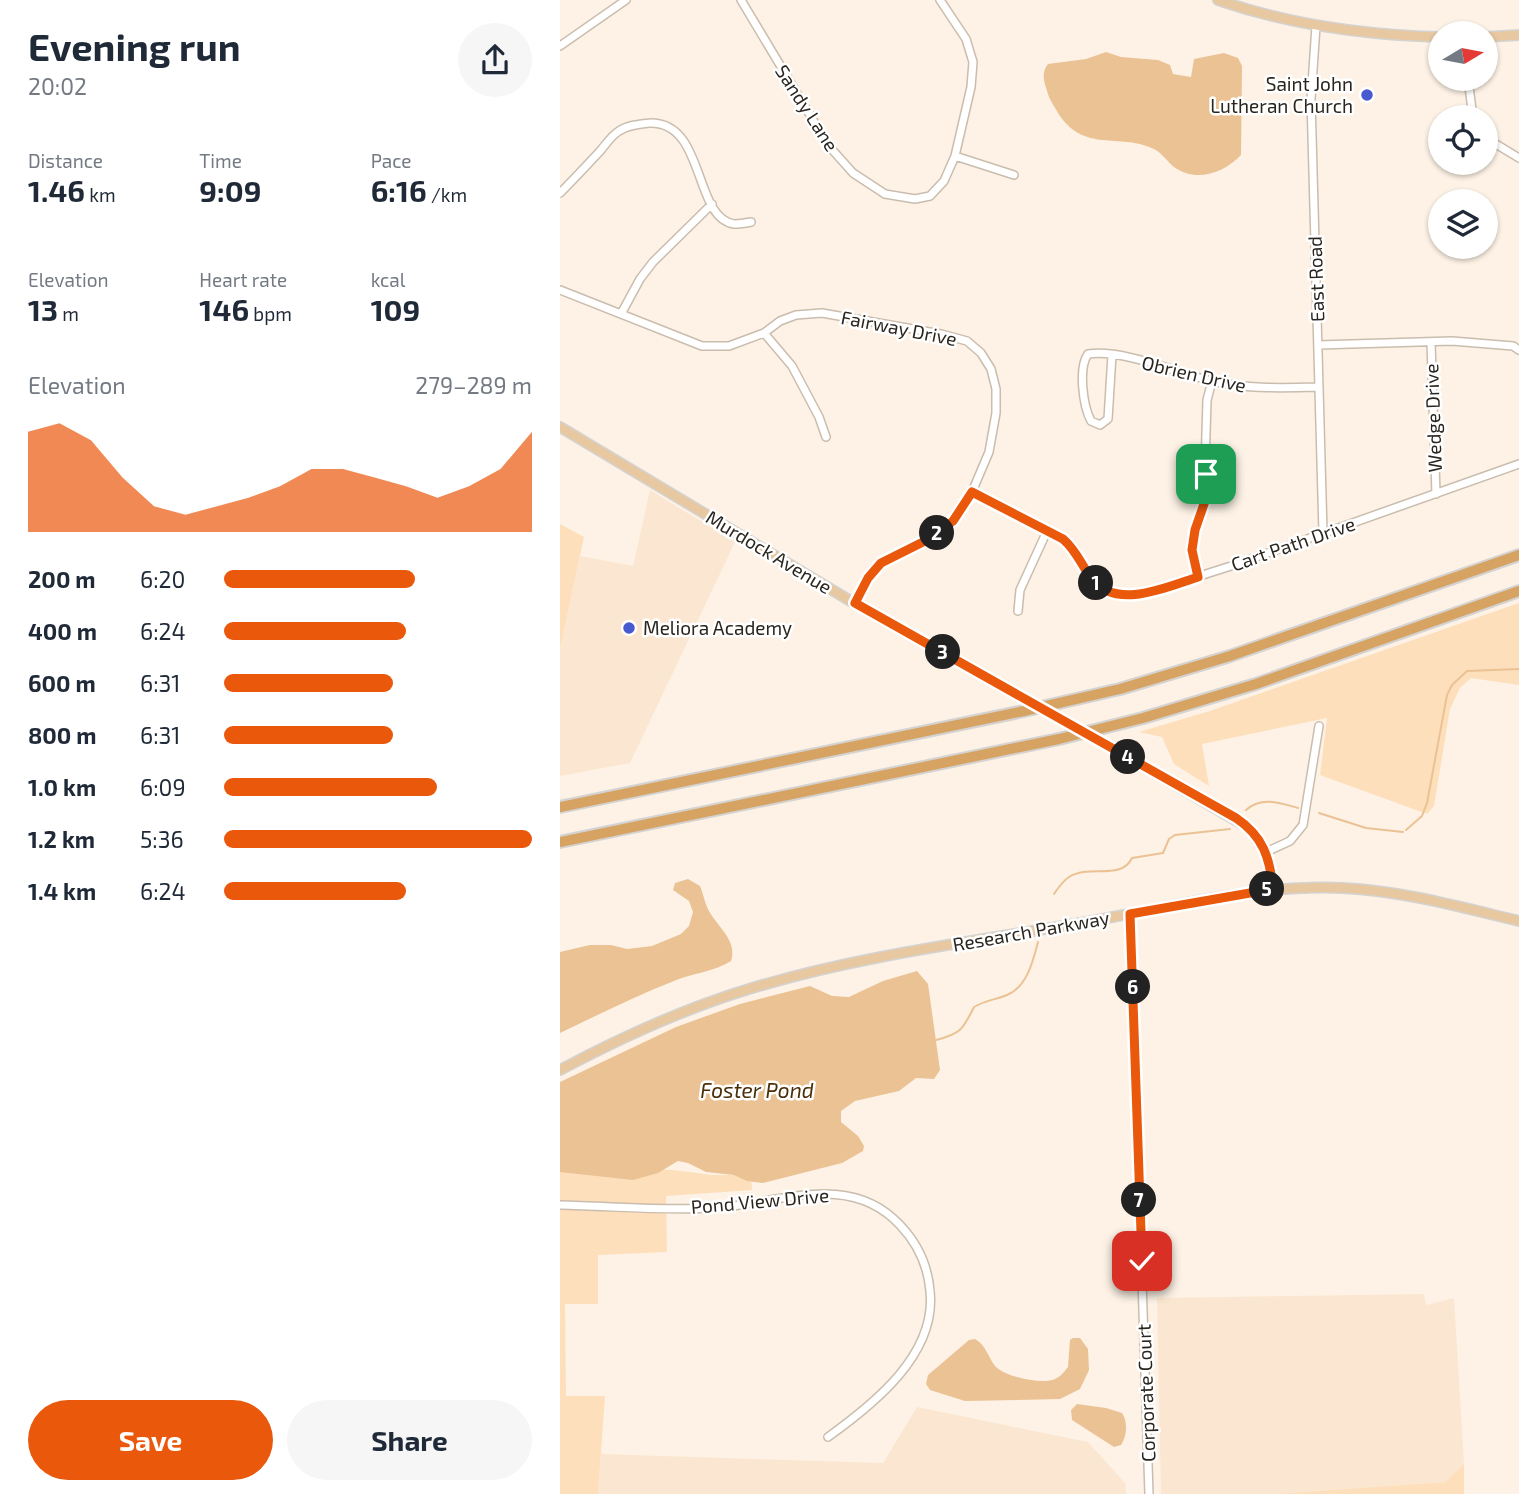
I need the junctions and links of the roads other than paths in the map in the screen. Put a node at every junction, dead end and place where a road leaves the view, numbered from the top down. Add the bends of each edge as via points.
1 (626, 0) edge
2 (741, 0) edge
3 (940, 0) edge
4 (1219, 0) edge
5 (1316, 26) junction
6 (1519, 34) edge
7 (1428, 36) edge
8 (1498, 36) edge
9 (560, 46) edge
10 (1498, 145) edge
11 (955, 156) junction
12 (1519, 158) edge
13 (1014, 176) dead end
14 (560, 193) edge
15 (712, 204) junction
16 (751, 222) dead end
17 (560, 290) edge
18 (621, 314) junction
19 (764, 333) junction
20 (1431, 342) junction
21 (1318, 345) junction
22 (1519, 349) edge
23 (1112, 355) junction
24 (1212, 382) junction
25 (1319, 387) junction
26 (560, 427) edge
27 (826, 436) dead end
28 (1519, 464) edge
29 (972, 492) junction
30 (1436, 494) junction
31 (1047, 531) junction
32 (1323, 533) junction
33 (1519, 555) edge
34 (1198, 577) junction
35 (1519, 591) edge
36 (855, 603) junction
37 (1018, 611) dead end
38 (1319, 726) dead end
39 (560, 807) edge
40 (560, 842) edge
41 (1266, 852) junction
42 (1273, 889) junction
43 (1130, 914) junction
44 (1519, 921) edge
45 (560, 1070) edge
46 (560, 1205) edge
47 (828, 1437) dead end
48 (1149, 1494) edge

1 - 9 street
2 - 11 street, Sandy Lane via 828,145 853,173 884,194 915,199 930,196 944,181
3 - 11 street, Sandy Lane via 966,39 973,62
4 - 5 main road
5 - 7 main road
5 - 21 street, East Road via 1311,99
6 - 8 main road
10 - 12 street
11 - 13 street
14 - 15 street via 619,131 656,123 673,129 685,142
15 - 16 street via 725,220
15 - 18 street via 653,262
17 - 18 street, Fairway Drive
18 - 19 street, Fairway Drive via 702,346 729,346
19 - 27 street via 792,366
19 - 29 street, Fairway Drive via 796,315 822,313 967,341 991,369 996,389 989,452
20 - 21 street
20 - 22 street
20 - 30 street, Wedge Drive
21 - 25 street, East Road
23 - 23 street, Obrien Drive via 1088,354 1083,362 1085,411 1100,425 1108,419 1110,408
23 - 24 street, Obrien Drive
24 - 25 street, Obrien Drive via 1263,389
24 - 34 street via 1206,400 1205,501 1192,550
25 - 32 street, East Road
26 - 36 main road, Murdock Avenue
28 - 30 street, Cart Path Drive
29 - 31 street, Cart Path Drive
29 - 36 street, Fairway Drive via 953,521 881,563
30 - 32 street, Cart Path Drive
31 - 34 street, Cart Path Drive via 1074,548 1103,590 1146,593
31 - 37 street via 1020,590
32 - 34 street, Cart Path Drive
33 - 39 highway via 1245,652 1120,689
35 - 40 highway via 1237,690 1111,726
36 - 41 main road, Murdock Avenue, bridge via 1241,822 1256,834
38 - 41 street via 1303,825 1290,841
41 - 42 main road, Murdock Avenue
42 - 43 main road, Research Parkway
42 - 44 main road, Research Parkway via 1398,893
43 - 45 main road, Research Parkway via 795,976 675,1016
43 - 48 street, Corporate Court
46 - 47 street, Pond View Drive via 712,1208 837,1193 872,1203 894,1219 927,1269 929,1319 906,1366

